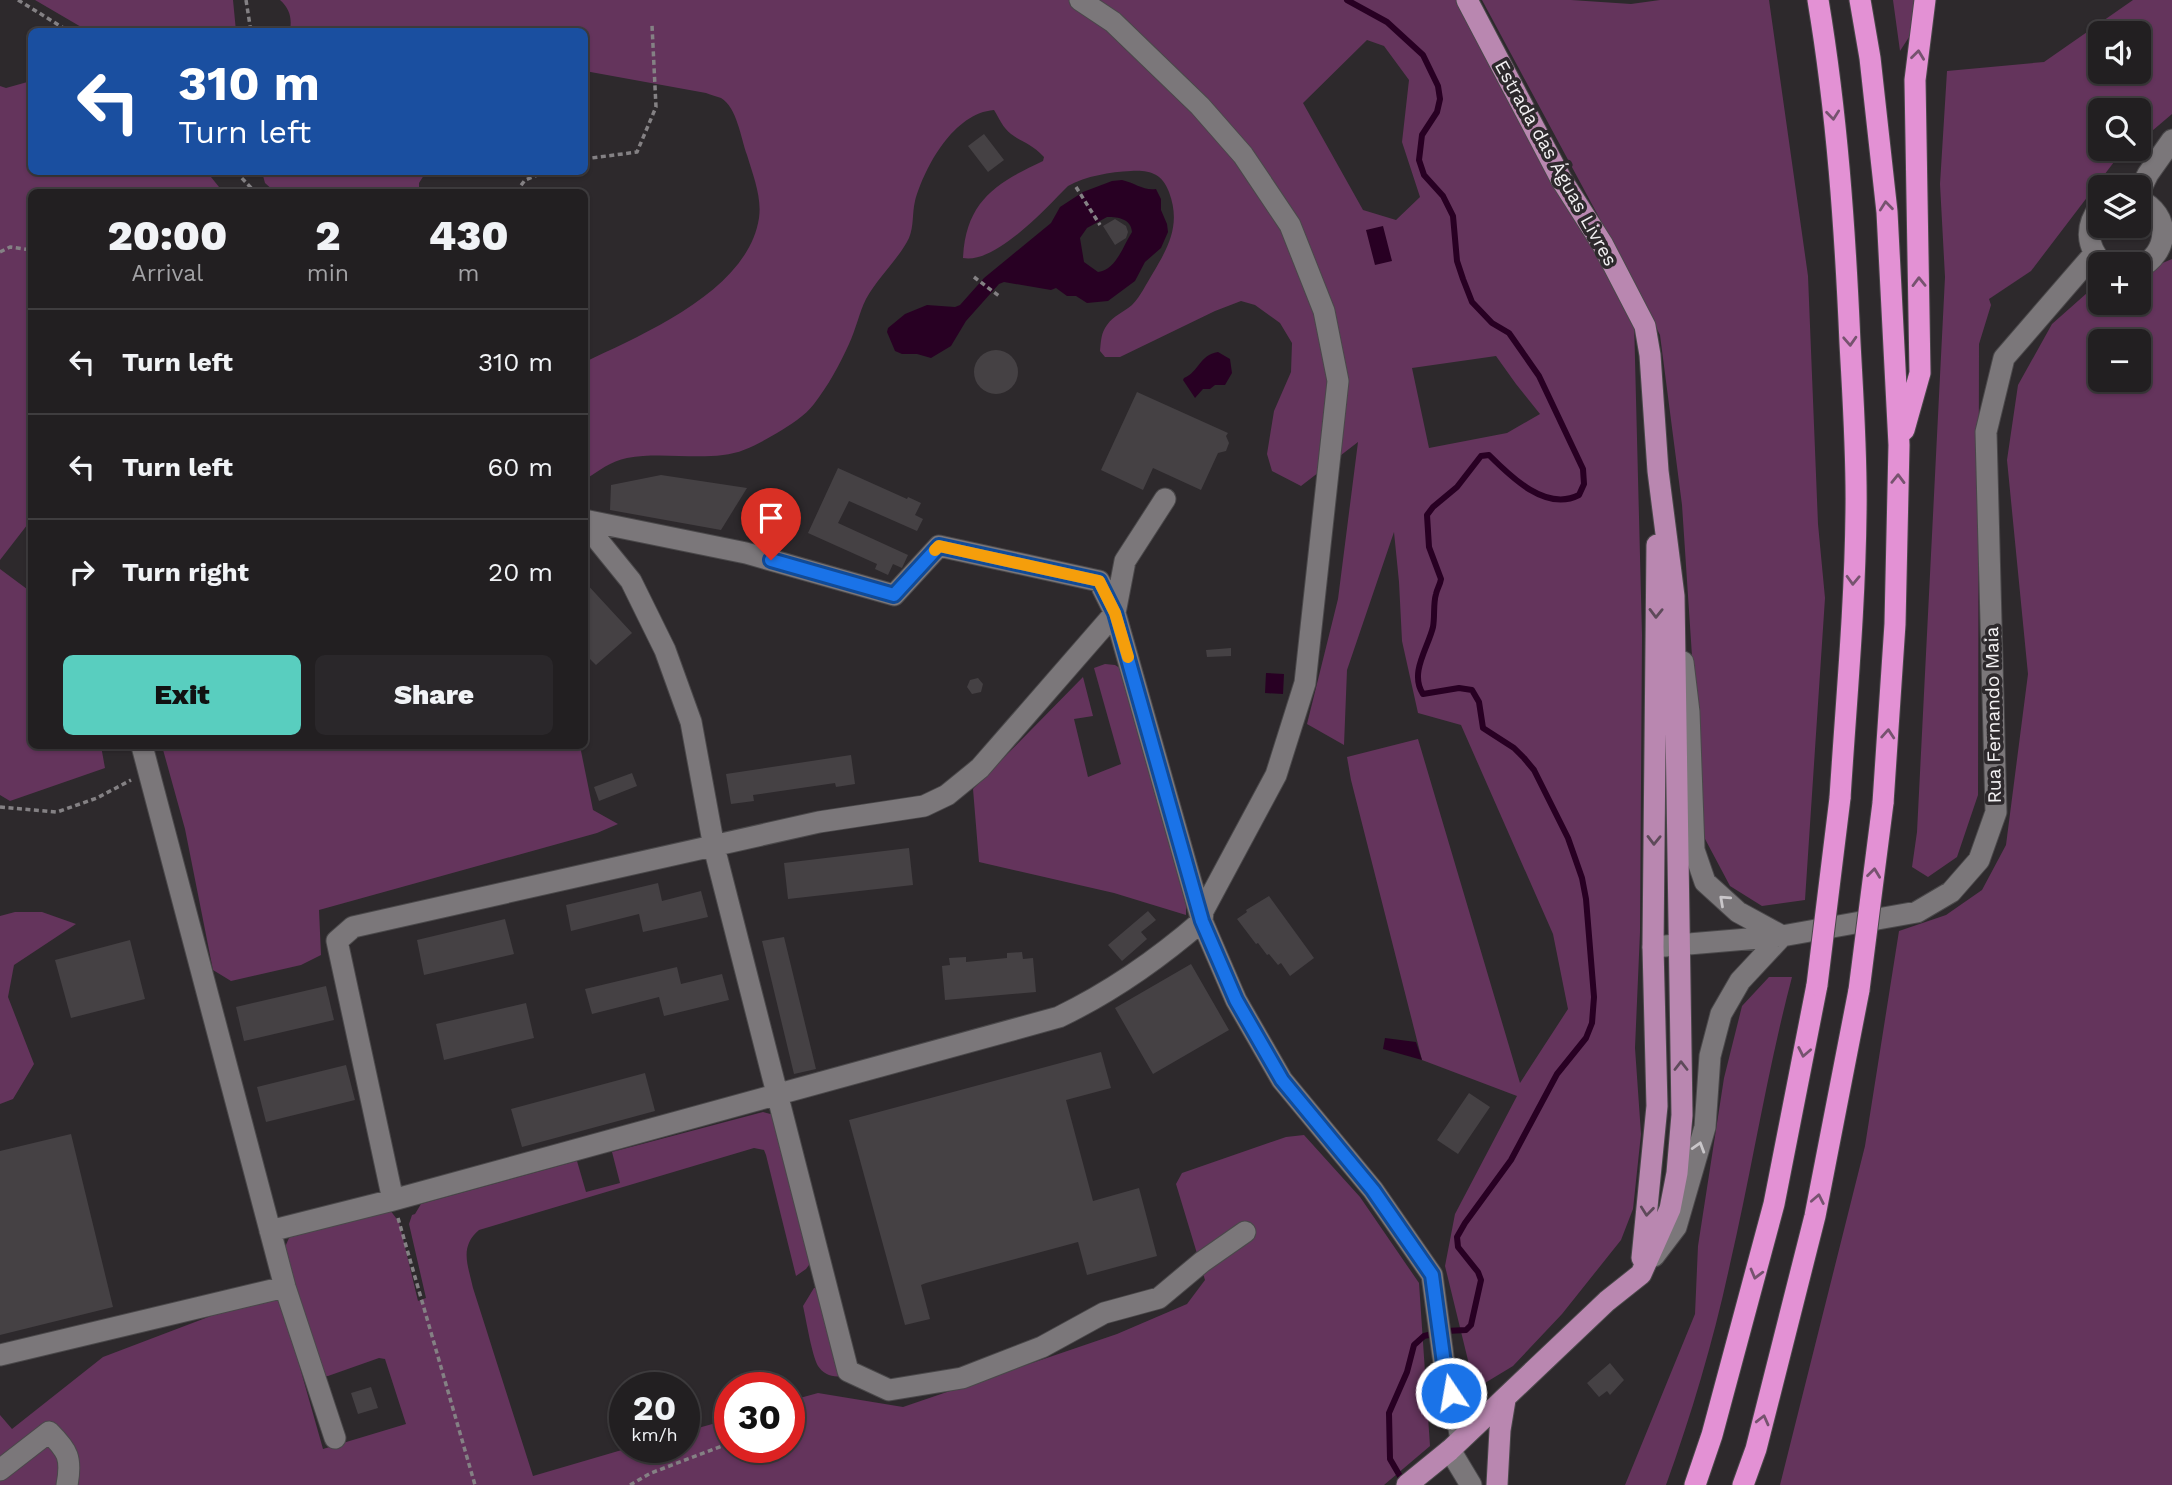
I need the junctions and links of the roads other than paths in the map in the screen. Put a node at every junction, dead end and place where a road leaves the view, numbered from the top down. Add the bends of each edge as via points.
1 (1080, 0) edge
2 (1467, 0) edge
3 (1806, 0) edge
4 (1818, 0) edge
5 (1860, 0) edge
6 (1924, 0) edge
7 (1826, 47) junction
8 (2172, 140) edge
9 (2148, 175) edge
10 (2151, 207) edge
11 (2164, 262) edge
12 (2088, 270) edge
13 (1899, 445) junction
14 (1658, 471) junction
15 (1165, 499) dead end
16 (588, 522) edge
17 (588, 526) edge
18 (1674, 596) junction
19 (1115, 613) junction
20 (143, 749) edge
21 (713, 847) junction
22 (1202, 921) junction
23 (1782, 936) junction
24 (1681, 946) junction
25 (1653, 947) junction
26 (776, 1093) junction
27 (393, 1199) junction
28 (270, 1231) junction
29 (1245, 1233) dead end
30 (1641, 1274) junction
31 (285, 1287) junction
32 (0, 1355) edge
33 (1505, 1400) junction
34 (335, 1438) dead end
35 (1461, 1440) junction
36 (0, 1470) edge
37 (1497, 1475) edge
38 (1414, 1480) edge
39 (67, 1485) edge
40 (1471, 1485) edge
41 (1695, 1485) edge
42 (1743, 1485) edge

1 - 22 street via 1113,22 1200,106 1250,165 1290,225 1324,311 1338,381 1306,684 1276,775 1203,911
2 - 14 main road, Estrada das Águas Livres via 1645,326
3 - 7 highway
4 - 7 highway
13 -> 5 highway via 1887,212
13 -> 6 highway via 1920,373 1915,80
7 -> 41 highway, bridge via 1844,218 1856,488 1840,798 1817,985 1774,1204
8 - 9 street
10 - 11 street via 2161,222
12 - 23 street, Rua Fernando Maia via 2004,358 1986,432 1996,812 1979,860 1951,892 1917,912
42 -> 13 highway, bridge via 1815,1216 1859,990 1883,803 1895,624
14 - 18 main road
14 -> 25 main road
15 - 19 street via 1125,561
16 - 19 street via 746,553 894,595 939,546 1099,581
17 - 21 street via 631,581 665,650 691,722
23 -> 18 street via 1738,912 1705,882 1694,850 1689,712
18 - 24 main road
19 - 21 street via 980,768 947,795 924,806 819,822
19 - 22 street
20 - 28 street
21 - 26 street
21 - 27 street via 353,928 337,941
22 - 26 street via 1137,974 1059,1017
22 - 35 street via 1236,1000 1282,1080 1373,1190 1432,1275 1446,1378
23 - 24 street, Rua Fernando Maia
30 -> 23 street via 1676,1227 1705,1127 1710,1056 1721,1014 1740,981
24 - 25 street, Rua Fernando Maia
30 -> 24 main road via 1670,1209 1677,1173 1682,1115
25 -> 30 main road via 1657,1106
26 - 27 street
26 - 29 street via 848,1371 889,1390 962,1378 1042,1347 1104,1313 1159,1298
27 - 28 street
28 - 31 street
30 - 33 main road
31 - 32 street
31 - 34 street
33 - 35 main road
33 - 37 main road
35 - 37 main road
35 - 38 main road
35 - 40 street
36 - 39 street via 49,1432 65,1448 71,1465

